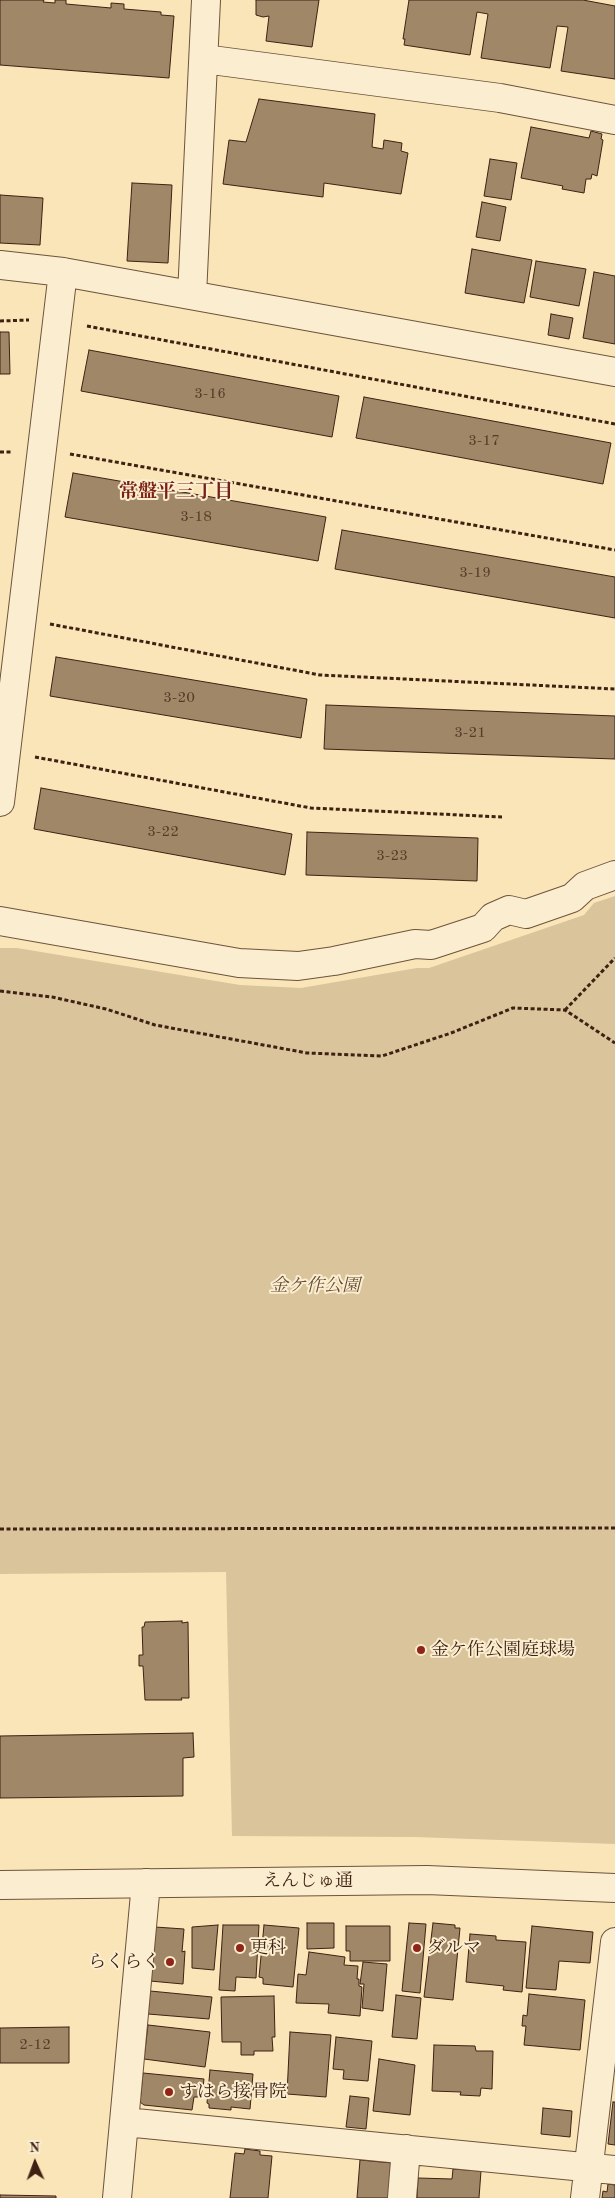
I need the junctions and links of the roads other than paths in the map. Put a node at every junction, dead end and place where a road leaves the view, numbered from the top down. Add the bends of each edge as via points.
1 (206, 0) edge
2 (204, 58) junction
3 (615, 120) edge
4 (0, 265) edge
5 (62, 272) junction
6 (192, 295) junction
7 (615, 372) edge
8 (0, 802) edge
9 (615, 875) edge
10 (0, 921) edge
11 (146, 1883) junction
12 (0, 1885) edge
13 (615, 1888) edge
14 (615, 1942) edge
15 (125, 2122) junction
16 (406, 2149) junction
17 (602, 2169) edge
18 (117, 2198) edge
19 (402, 2198) edge
20 (585, 2198) edge

1 - 2 street
2 - 3 street via 500,98
2 - 6 street
4 - 5 street
5 - 6 street
5 - 8 street
6 - 7 street
9 - 10 street via 585,886 572,898 526,914 510,910 493,917 483,928 431,945 415,944 298,966 239,963
11 - 12 street, えんじゅ通
11 - 13 street, えんじゅ通 via 428,1880
11 - 15 street
14 - 17 street
15 - 16 street
15 - 18 street
16 - 17 street
16 - 19 street
17 - 20 street

